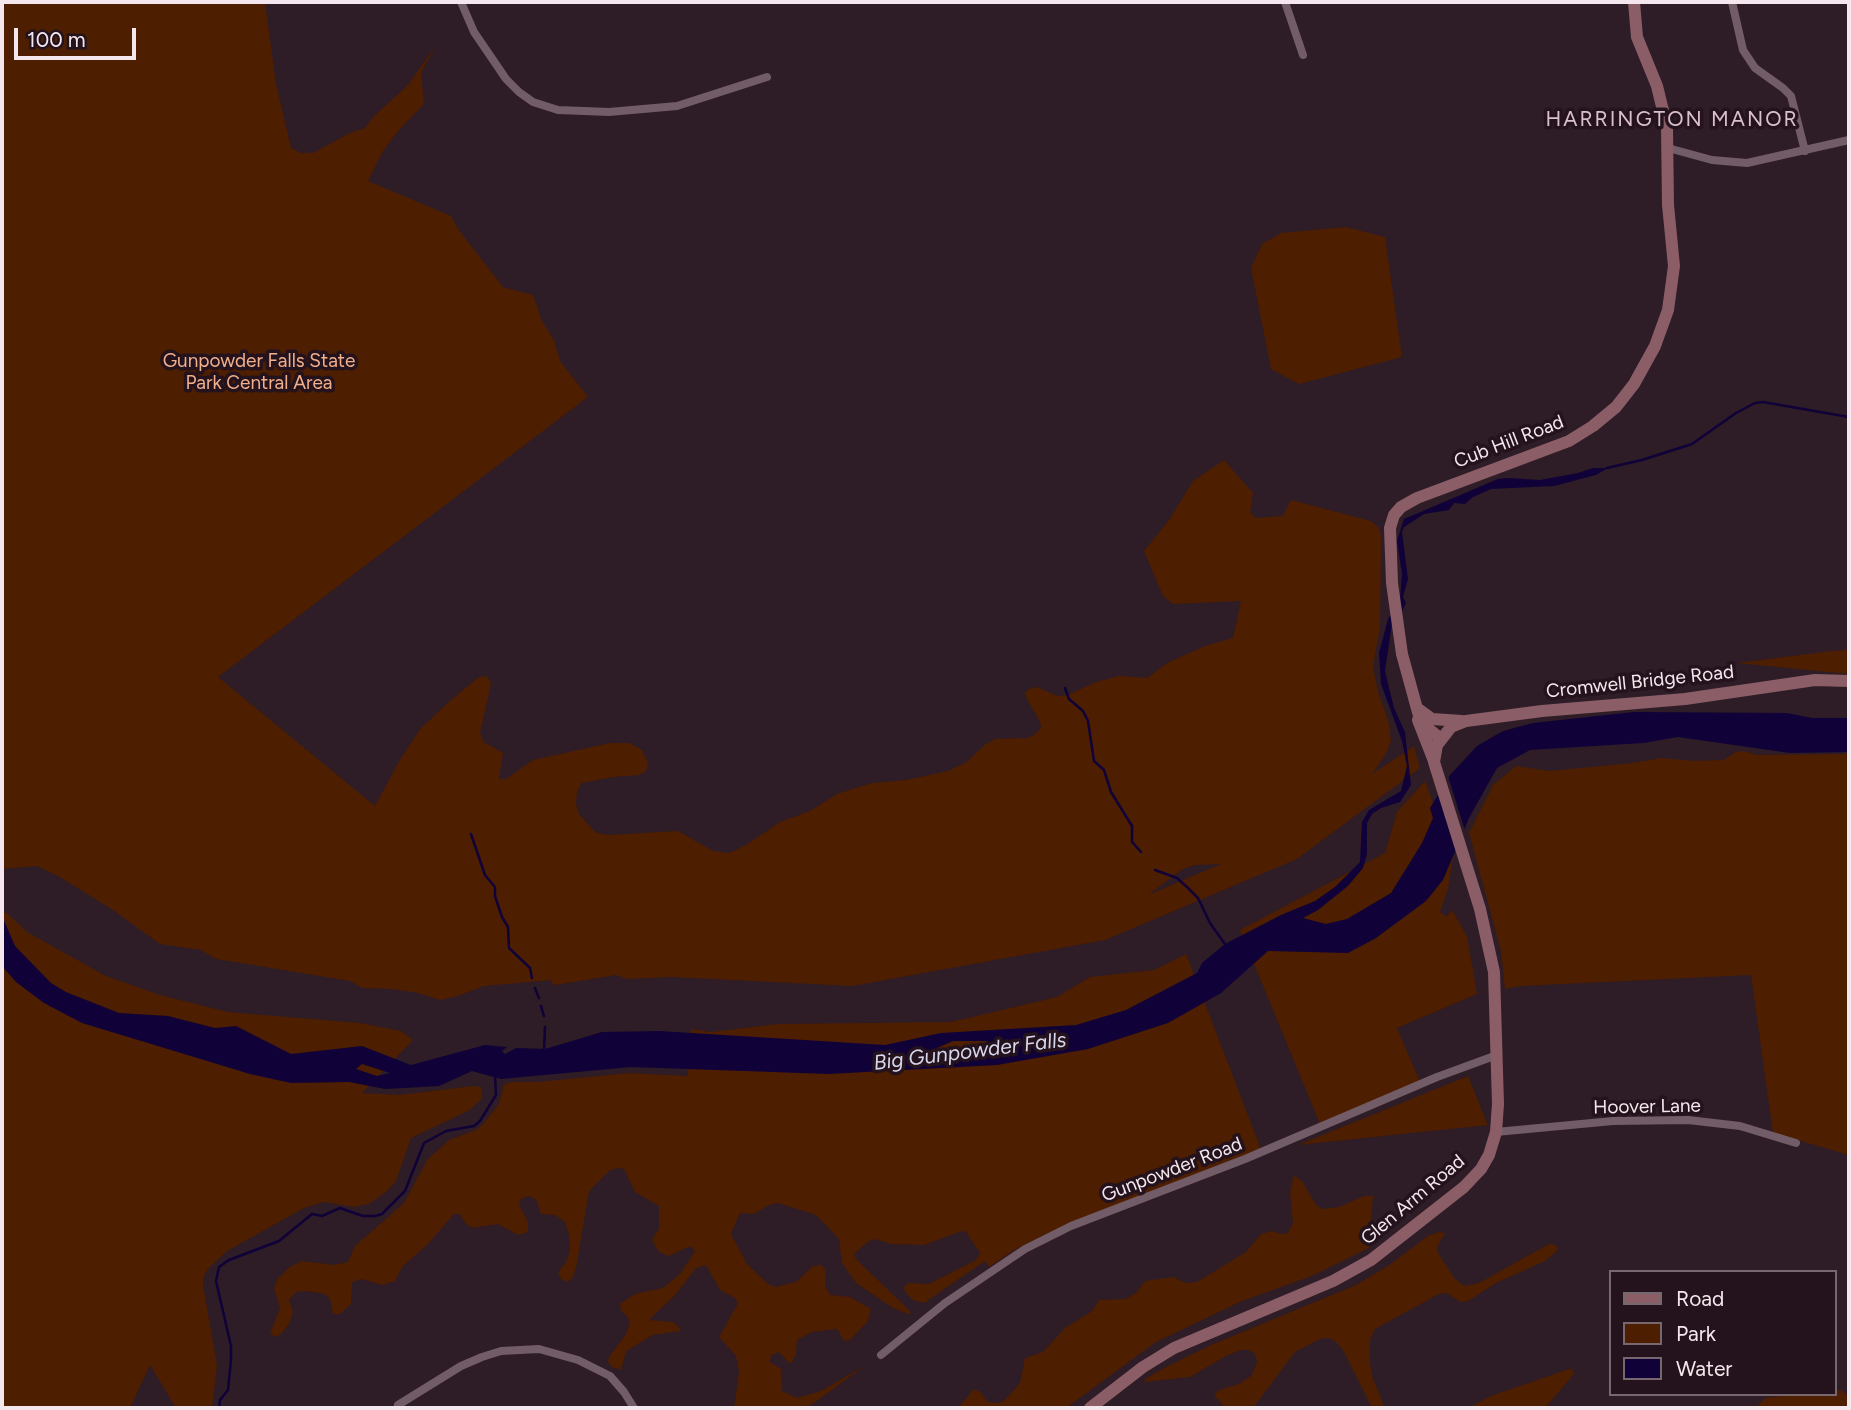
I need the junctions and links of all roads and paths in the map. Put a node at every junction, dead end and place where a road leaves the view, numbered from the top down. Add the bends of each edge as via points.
1 (461, 2) edge
2 (1285, 2) edge
3 (1634, 2) edge
4 (1732, 2) edge
5 (1303, 55) dead end
6 (767, 77) dead end
7 (1849, 140) edge
8 (1668, 148) junction
9 (1805, 150) junction
10 (1849, 681) edge
11 (1415, 706) junction
12 (1466, 721) junction
13 (1441, 738) junction
14 (1436, 767) junction
15 (1497, 1055) junction
16 (1496, 1132) junction
17 (1796, 1143) dead end
18 (881, 1355) dead end
19 (398, 1405) dead end
20 (634, 1408) edge
21 (1090, 1408) edge

1 - 6 street via 474,32 506,79 533,102 558,110 609,112 677,106
2 - 5 street
3 - 8 main road, Cub Hill Road via 1637,37 1665,113
4 - 9 street via 1743,50 1755,68 1791,96
7 - 9 street
8 - 9 street via 1732,163
8 - 11 main road, Cub Hill Road via 1674,266 1671,296 1654,346 1626,396 1606,417 1569,441 1433,491 1394,515 1390,528 1396,615
10 - 12 main road, Cromwell Bridge Road via 1815,680 1718,695
11 - 12 main road via 1432,719
11 - 13 main road, Cub Hill Road via 1422,722
11 - 14 main road, Glen Arm Road
12 - 13 main road, Cromwell Bridge Road
13 - 14 main road via 1435,751
14 - 15 main road, Glen Arm Road via 1491,953
15 - 16 main road, Glen Arm Road
15 - 18 street, Gunpowder Road via 1025,1248 945,1303
16 - 17 street, Hoover Lane via 1613,1121 1688,1120 1757,1130
16 - 21 main road, Glen Arm Road via 1489,1155 1473,1178 1371,1260 1333,1281 1174,1348
19 - 20 street via 482,1357 539,1349 578,1360 610,1376

